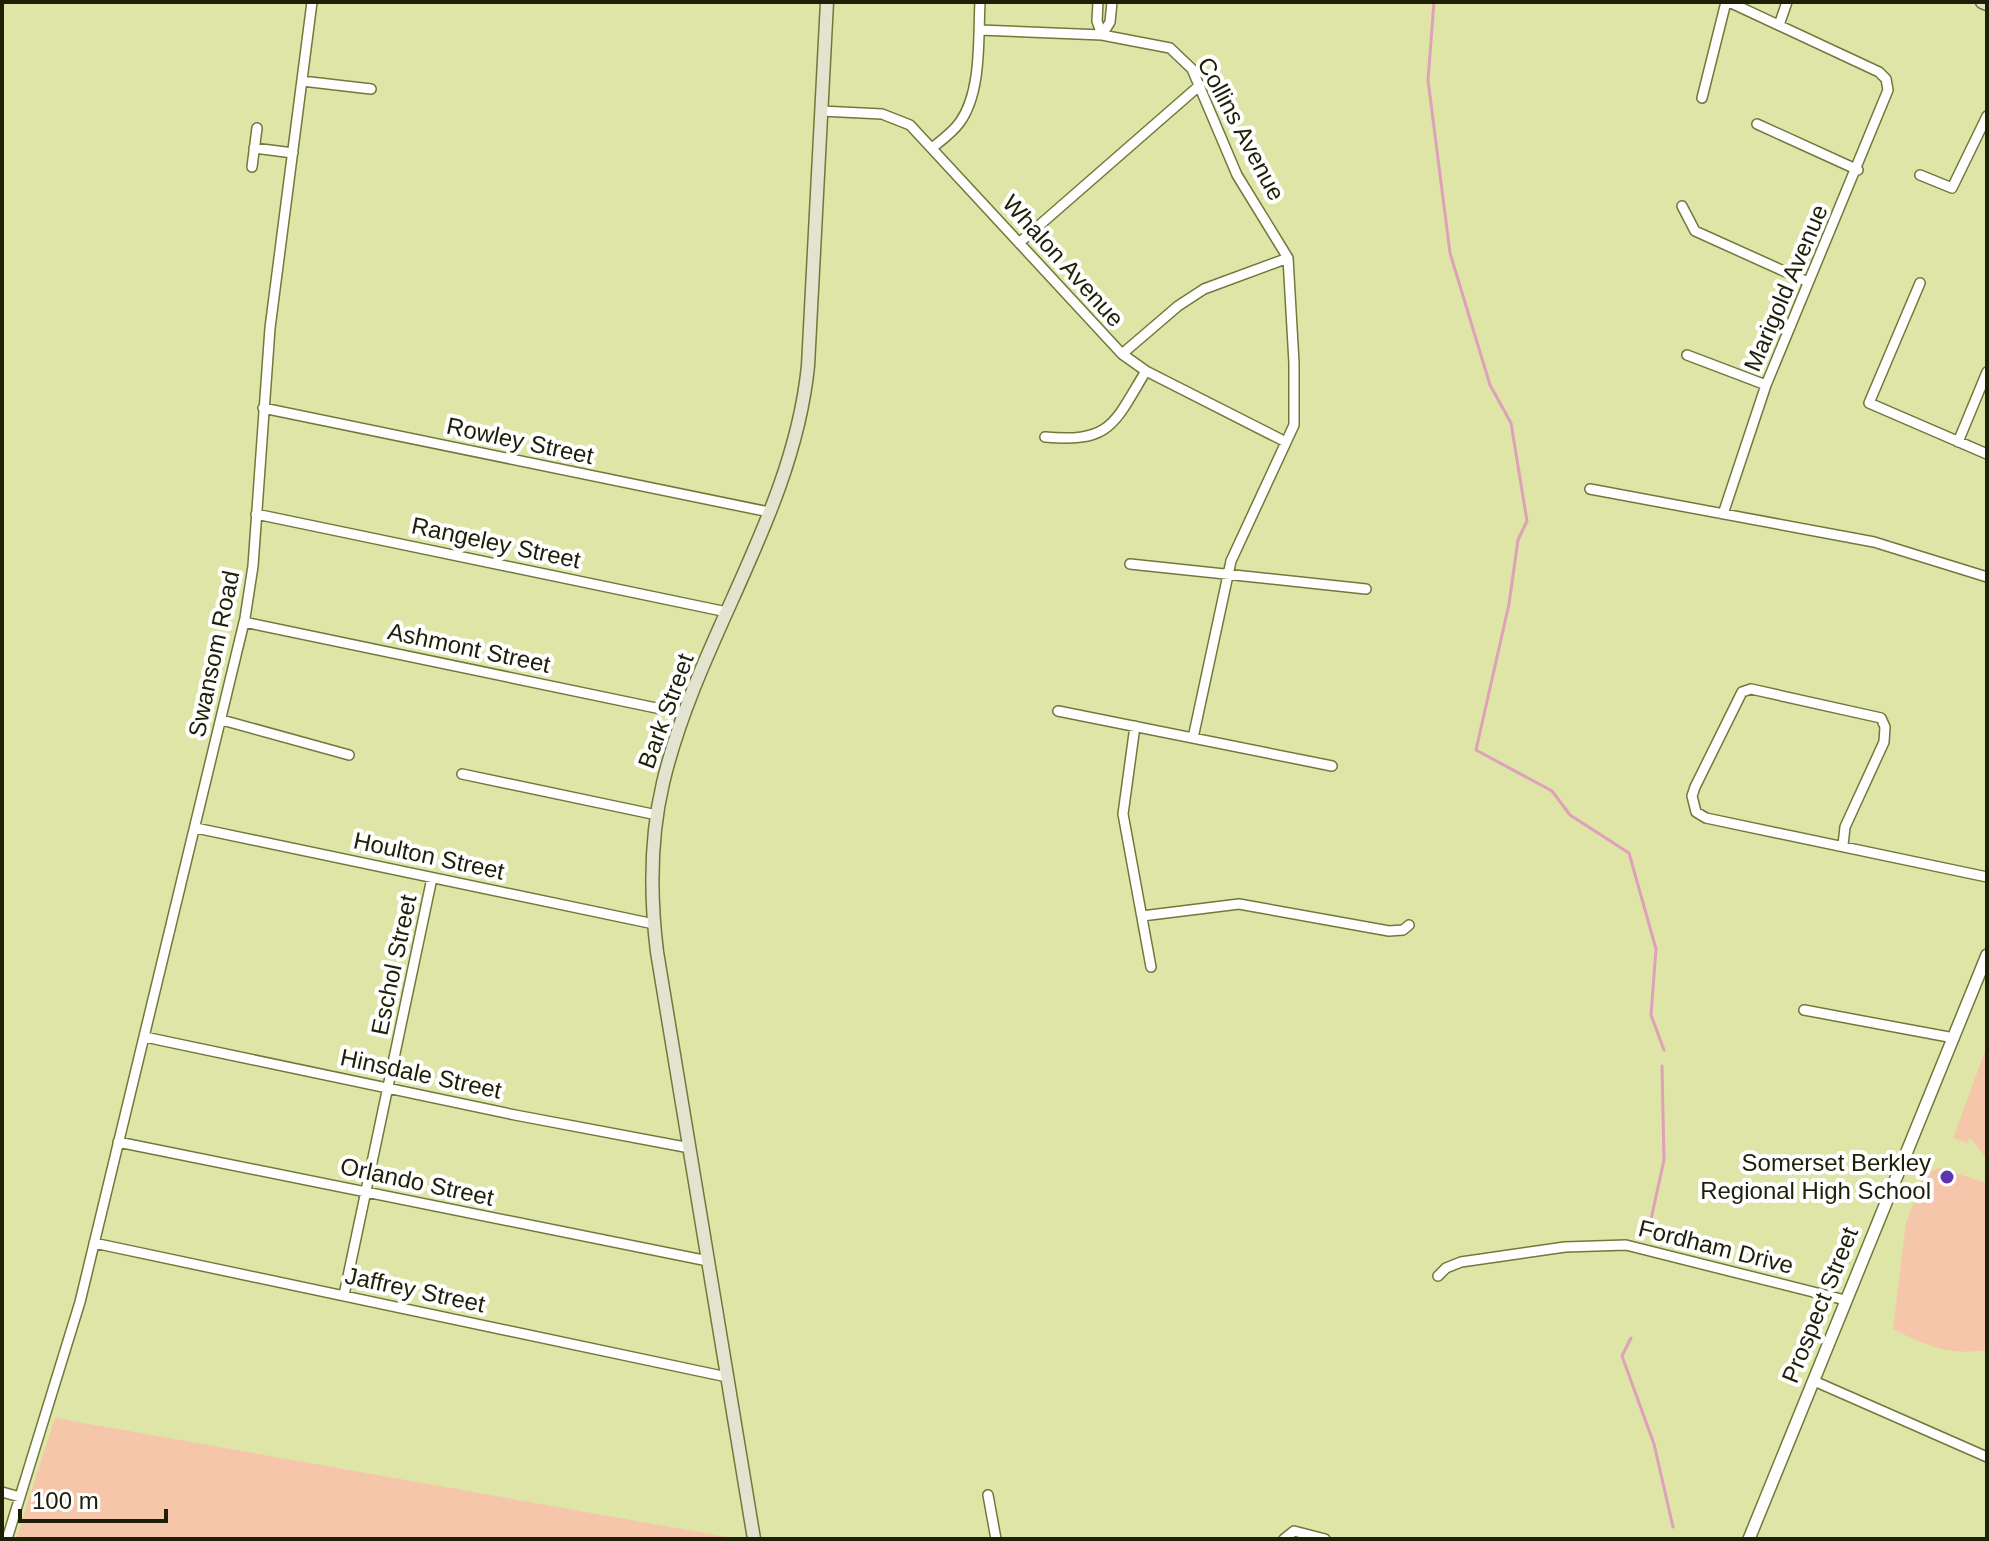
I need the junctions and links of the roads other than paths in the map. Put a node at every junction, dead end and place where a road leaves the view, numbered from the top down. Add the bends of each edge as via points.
1 (312, 2) edge
2 (827, 2) edge
3 (980, 2) edge
4 (1098, 2) edge
5 (1112, 2) edge
6 (1727, 2) edge
7 (1787, 2) edge
8 (1779, 25) junction
9 (979, 30) junction
10 (1102, 35) junction
11 (302, 81) junction
12 (1200, 85) junction
13 (371, 89) dead end
14 (1702, 98) dead end
15 (821, 111) junction
16 (1987, 116) edge
17 (1757, 124) dead end
18 (257, 128) dead end
19 (254, 148) junction
20 (932, 148) junction
21 (293, 153) junction
22 (252, 167) dead end
23 (1858, 170) junction
24 (1920, 175) dead end
25 (1682, 206) dead end
26 (1019, 243) junction
27 (1288, 258) junction
28 (1808, 282) junction
29 (1920, 283) dead end
30 (1122, 354) junction
31 (1687, 355) dead end
32 (1146, 371) junction
33 (1987, 372) edge
34 (1766, 385) junction
35 (263, 408) junction
36 (1045, 437) dead end
37 (1286, 442) junction
38 (1958, 442) junction
39 (1987, 454) edge
40 (1590, 489) dead end
41 (769, 512) junction
42 (256, 514) junction
43 (1723, 514) junction
44 (1130, 564) dead end
45 (1227, 574) junction
46 (1987, 577) edge
47 (1366, 589) dead end
48 (727, 612) junction
49 (244, 622) junction
50 (1058, 711) dead end
51 (685, 714) junction
52 (222, 720) junction
53 (1135, 726) junction
54 (1193, 738) junction
55 (349, 755) dead end
56 (1332, 766) dead end
57 (462, 774) dead end
58 (657, 815) junction
59 (196, 828) junction
60 (1843, 845) junction
61 (1987, 877) edge
62 (432, 878) junction
63 (1142, 916) junction
64 (654, 924) junction
65 (1409, 925) dead end
66 (1987, 955) edge
67 (1151, 967) dead end
68 (1804, 1010) dead end
69 (145, 1037) junction
70 (1954, 1038) junction
71 (389, 1086) junction
72 (118, 1142) junction
73 (690, 1148) junction
74 (365, 1191) junction
75 (94, 1243) junction
76 (708, 1261) junction
77 (1438, 1276) dead end
78 (344, 1295) junction
79 (1845, 1300) junction
80 (727, 1377) junction
81 (1814, 1381) junction
82 (1987, 1457) edge
83 (2, 1492) edge
84 (988, 1495) dead end
85 (20, 1497) junction
86 (7, 1539) edge
87 (754, 1539) edge
88 (996, 1539) edge
89 (1284, 1539) edge
90 (1325, 1539) edge
91 (1749, 1539) edge

1 - 11 street, Swansom Road
2 - 15 main road, Bark Street
3 - 9 street
4 - 10 street
5 - 10 street
6 - 8 street
6 - 14 street
7 - 8 street
8 - 23 street, Marigold Avenue via 1886,79 1887,96
9 - 10 street, Collins Avenue
9 - 20 street via 966,112
10 - 12 street, Collins Avenue via 1170,48
11 - 13 street
11 - 21 street, Swansom Road
12 - 26 street
12 - 27 street, Collins Avenue via 1237,175
15 - 20 street, Whalon Avenue via 895,117
15 - 41 main road, Bark Street via 806,388 796,441
16 - 24 street via 1952,188
17 - 23 street
18 - 19 street
19 - 21 street
19 - 22 street
20 - 26 street, Whalon Avenue
21 - 35 street, Swansom Road
23 - 28 street, Marigold Avenue
25 - 28 street via 1695,231
26 - 30 street, Whalon Avenue
27 - 30 street via 1204,289
27 - 37 street, Collins Avenue via 1295,410
28 - 34 street, Marigold Avenue
29 - 38 street via 1869,403
30 - 32 street, Whalon Avenue
31 - 34 street
32 - 36 street via 1105,431 1093,438
32 - 37 street, Whalon Avenue
33 - 38 street
34 - 43 street, Marigold Avenue
35 - 41 street, Rowley Street
35 - 42 street, Swansom Road
37 - 45 street, Collins Avenue
38 - 39 street
40 - 43 street
41 - 48 main road, Bark Street
42 - 48 street, Rangeley Street
42 - 49 street, Swansom Road
43 - 46 street via 1874,542
44 - 45 street
45 - 47 street
45 - 54 street, Collins Avenue
48 - 51 main road, Bark Street
49 - 51 street, Ashmont Street
49 - 52 street, Swansom Road
50 - 53 street
51 - 58 main road, Bark Street
52 - 55 street
52 - 59 street, Swansom Road
53 - 54 street
53 - 63 street via 1123,814
54 - 56 street
57 - 58 street
58 - 64 main road, Bark Street
59 - 62 street, Houlton Street
59 - 69 street, Swansom Road
60 - 60 street via 1696,812 1695,787 1742,692 1751,689 1881,718 1884,742 1845,827
60 - 61 street
62 - 64 street, Houlton Street
62 - 71 street, Eschol Street
63 - 65 street via 1239,904 1389,931
63 - 67 street
64 - 73 main road, Bark Street
66 - 70 street, Prospect Street
68 - 70 street
69 - 71 street, Hinsdale Street
69 - 72 street, Swansom Road
70 - 79 street, Prospect Street
71 - 73 street, Hinsdale Street
71 - 74 street, Eschol Street
72 - 74 street, Orlando Street
72 - 75 street, Swansom Road
73 - 76 main road, Bark Street
74 - 76 street, Orlando Street
74 - 78 street, Eschol Street
75 - 78 street, Jaffrey Street
75 - 85 street, Swansom Road
76 - 80 main road, Bark Street
77 - 79 street, Fordham Drive via 1461,1262 1565,1247 1626,1245
78 - 80 street, Jaffrey Street
79 - 81 street, Prospect Street
80 - 87 main road, Bark Street
81 - 82 street
81 - 91 street, Prospect Street
83 - 85 street
84 - 88 street
85 - 86 street, Swansom Road
89 - 90 street via 1294,1531

